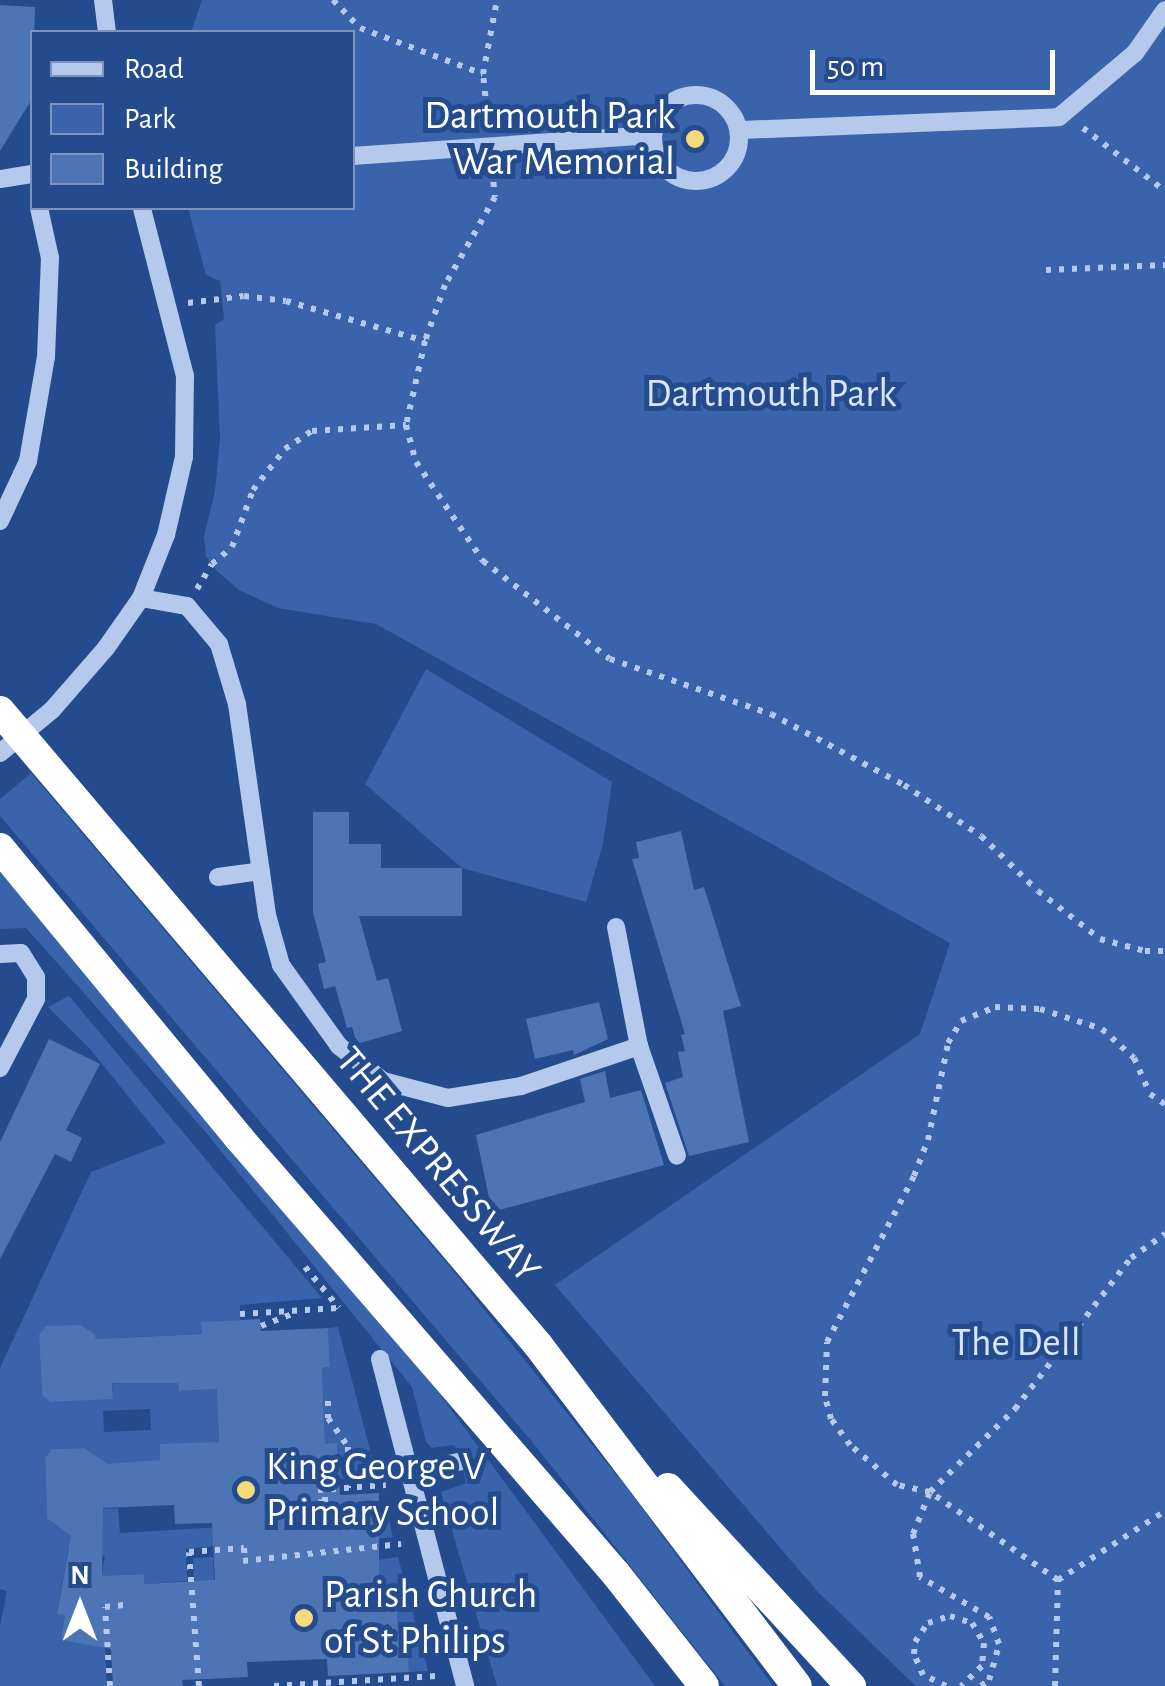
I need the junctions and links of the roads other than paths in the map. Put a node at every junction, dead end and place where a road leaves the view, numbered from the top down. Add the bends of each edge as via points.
1 (103, 0) edge
2 (1165, 10) edge
3 (108, 30) edge
4 (740, 130) junction
5 (652, 135) junction
6 (355, 156) edge
7 (30, 176) edge
8 (0, 179) edge
9 (38, 210) edge
10 (143, 210) edge
11 (0, 521) edge
12 (140, 598) junction
13 (0, 711) edge
14 (0, 753) edge
15 (0, 848) edge
16 (261, 871) junction
17 (218, 877) dead end
18 (616, 927) dead end
19 (0, 954) edge
20 (639, 1046) junction
21 (0, 1068) edge
22 (677, 1156) dead end
23 (538, 1345) junction
24 (380, 1358) dead end
25 (458, 1462) dead end
26 (410, 1472) junction
27 (616, 1574) junction
28 (465, 1686) edge
29 (692, 1686) edge
30 (704, 1686) edge
31 (796, 1686) edge
32 (851, 1686) edge

1 - 3 street
2 - 4 street via 1135,54 1059,117
4 - 5 street via 729,108 707,96 681,96 661,112
4 - 5 street via 736,160 714,180 684,181 660,164
5 - 6 street
7 - 8 street
9 - 11 street via 50,258 46,357 28,461
10 - 12 street via 184,376 184,458 166,536
12 - 14 street via 52,710
12 - 16 street via 186,606 220,644 238,704
13 - 23 highway, THE EXPRESSWAY
15 - 27 highway
16 - 17 street
16 - 20 street via 281,965 339,1046 383,1081 448,1098 521,1086
18 - 20 street
19 - 21 street via 21,953 36,976 36,999
20 - 22 street
23 - 31 highway, THE EXPRESSWAY
23 - 32 highway
24 - 26 street
25 - 26 street
26 - 28 street
27 - 29 highway
27 - 30 highway

